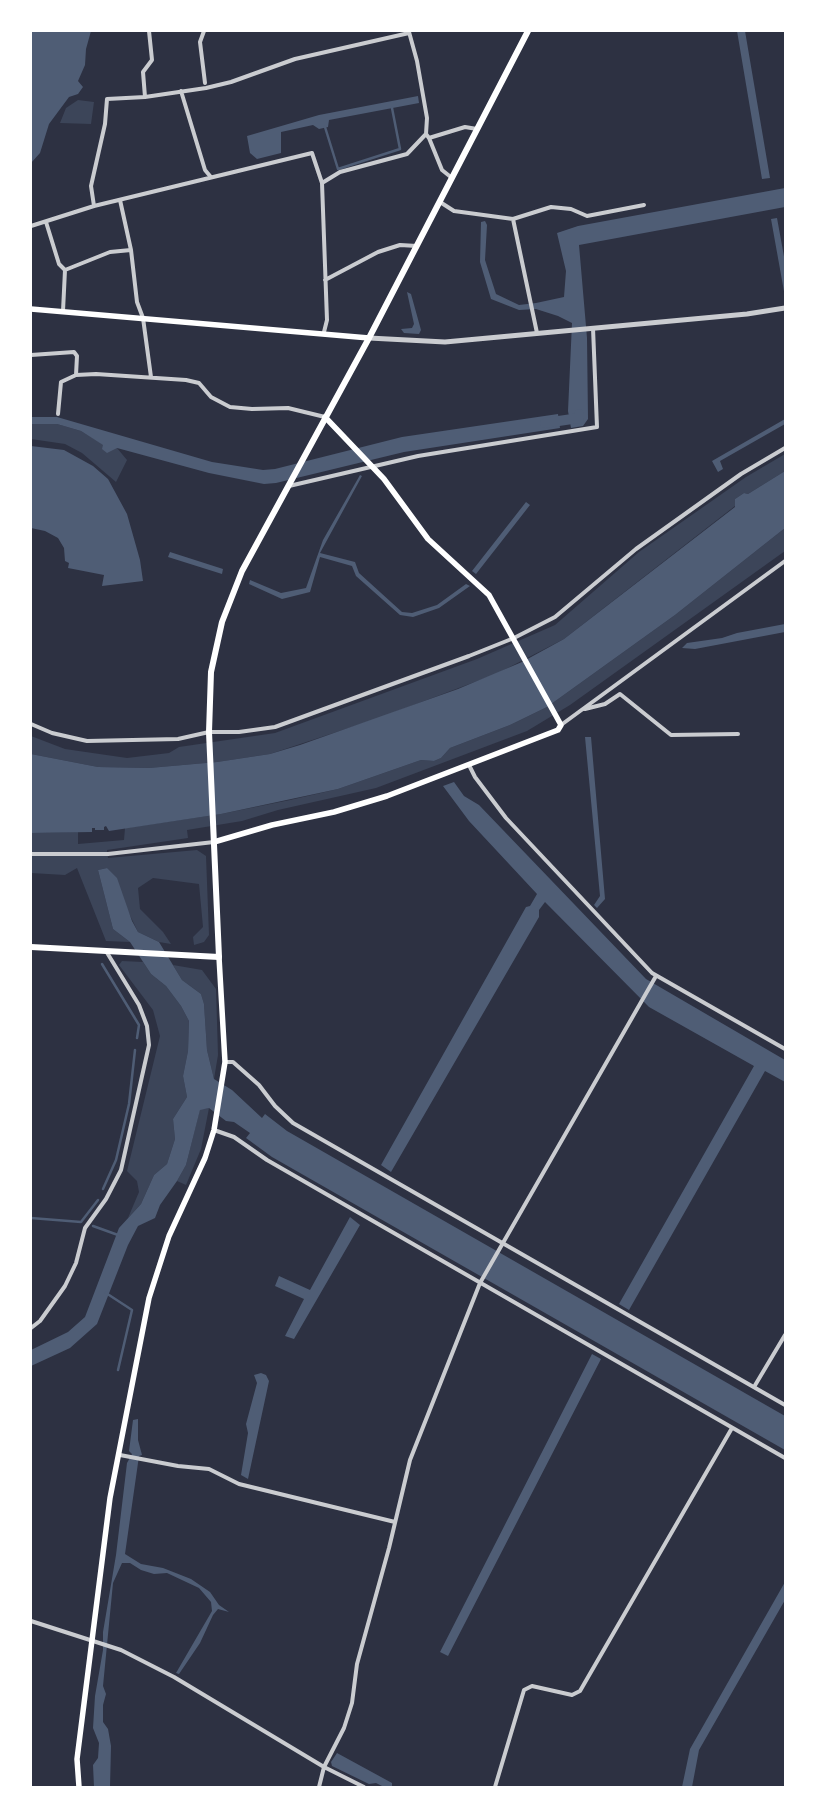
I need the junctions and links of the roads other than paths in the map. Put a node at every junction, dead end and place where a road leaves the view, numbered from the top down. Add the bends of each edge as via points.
1 (149, 31) edge
2 (204, 31) edge
3 (528, 31) edge
4 (409, 32) edge
5 (205, 84) dead end
6 (181, 91) junction
7 (145, 97) junction
8 (477, 129) junction
9 (428, 136) junction
10 (210, 176) junction
11 (452, 178) junction
12 (322, 183) junction
13 (120, 200) junction
14 (440, 202) junction
15 (644, 205) dead end
16 (94, 206) junction
17 (512, 219) junction
18 (46, 222) junction
19 (31, 226) edge
20 (417, 246) junction
21 (131, 250) junction
22 (65, 270) junction
23 (325, 280) junction
24 (785, 308) edge
25 (31, 309) edge
26 (63, 311) junction
27 (143, 318) junction
28 (590, 328) junction
29 (324, 332) junction
30 (538, 333) junction
31 (369, 338) junction
32 (31, 355) edge
33 (76, 374) junction
34 (151, 377) junction
35 (58, 414) dead end
36 (325, 417) junction
37 (785, 448) edge
38 (371, 466) junction
39 (287, 485) junction
40 (785, 561) edge
41 (514, 638) junction
42 (583, 710) junction
43 (560, 723) junction
44 (31, 724) edge
45 (209, 732) junction
46 (738, 734) dead end
47 (469, 765) junction
48 (214, 842) junction
49 (31, 854) edge
50 (31, 947) edge
51 (106, 951) junction
52 (219, 957) junction
53 (655, 978) junction
54 (785, 1048) edge
55 (225, 1062) junction
56 (214, 1130) junction
57 (502, 1243) junction
58 (480, 1282) junction
59 (31, 1328) edge
60 (785, 1335) edge
61 (754, 1387) junction
62 (785, 1405) edge
63 (732, 1428) junction
64 (120, 1455) junction
65 (785, 1458) edge
66 (395, 1522) junction
67 (31, 1621) edge
68 (91, 1639) junction
69 (324, 1767) junction
70 (80, 1787) edge
71 (319, 1787) edge
72 (364, 1787) edge
73 (495, 1787) edge

1 - 7 street via 152,60 143,72
2 - 5 street via 200,42
3 - 8 main road
4 - 6 street via 295,59 231,82
4 - 9 street via 417,61
6 - 7 street
6 - 10 street via 205,170
7 - 16 street via 107,99 91,186
8 - 9 street via 465,127
8 - 11 main road
9 - 11 street via 442,170
9 - 12 street via 407,154 340,172
10 - 12 street via 312,153
10 - 13 street via 206,180
11 - 14 main road
12 - 23 street
13 - 16 street
13 - 21 street
14 - 17 street via 454,211
14 - 20 main road
15 - 17 street via 587,216 571,209 551,207
16 - 18 street
17 - 30 street
18 - 19 street
18 - 22 street via 59,264
20 - 23 street via 400,245 378,252
20 - 31 main road
21 - 22 street via 110,252
21 - 27 street
22 - 26 street
23 - 29 street via 327,320
24 - 28 street
25 - 26 main road
26 - 27 main road
27 - 29 main road
27 - 34 street
28 - 30 street
28 - 38 street via 597,427
29 - 31 main road
30 - 31 street via 445,342
31 - 36 main road
32 - 33 street via 74,352 77,356
33 - 34 street
33 - 35 street via 61,382
34 - 36 street via 199,383 210,397 230,407 294,409
36 - 38 main road
36 - 39 main road
37 - 41 street via 741,474 636,549 555,617
38 - 39 street
38 - 41 main road via 428,539 489,596
39 - 45 main road via 242,571 222,622 211,672
40 - 42 street
41 - 43 main road
41 - 45 street via 275,726 239,732
42 - 43 street
42 - 46 street via 605,704 620,694 671,735
43 - 47 main road via 558,730
44 - 45 street via 52,733 87,741 178,739
45 - 48 main road
47 - 48 main road via 387,796
47 - 53 street via 506,818
48 - 49 street via 108,854
48 - 52 main road
50 - 51 main road
51 - 52 main road
51 - 59 street via 139,1005 148,1026 149,1045 121,1170 106,1199 85,1228 76,1263 65,1286
52 - 55 main road
53 - 54 street
53 - 57 street
55 - 56 main road
55 - 57 street via 232,1062 259,1086 293,1123
56 - 58 street via 234,1137 267,1160
56 - 64 main road via 205,1158 169,1236 149,1298
57 - 58 street
57 - 61 street
58 - 63 street
58 - 66 street via 410,1460
60 - 61 street
61 - 62 street
63 - 65 street
63 - 73 street via 580,1691 572,1695 532,1686 524,1690
64 - 66 street via 209,1469 239,1484
64 - 68 main road via 110,1498
66 - 69 street via 357,1664 352,1702 344,1728
67 - 68 street
68 - 69 street via 174,1677
68 - 70 main road via 77,1759
69 - 71 street
69 - 72 street

